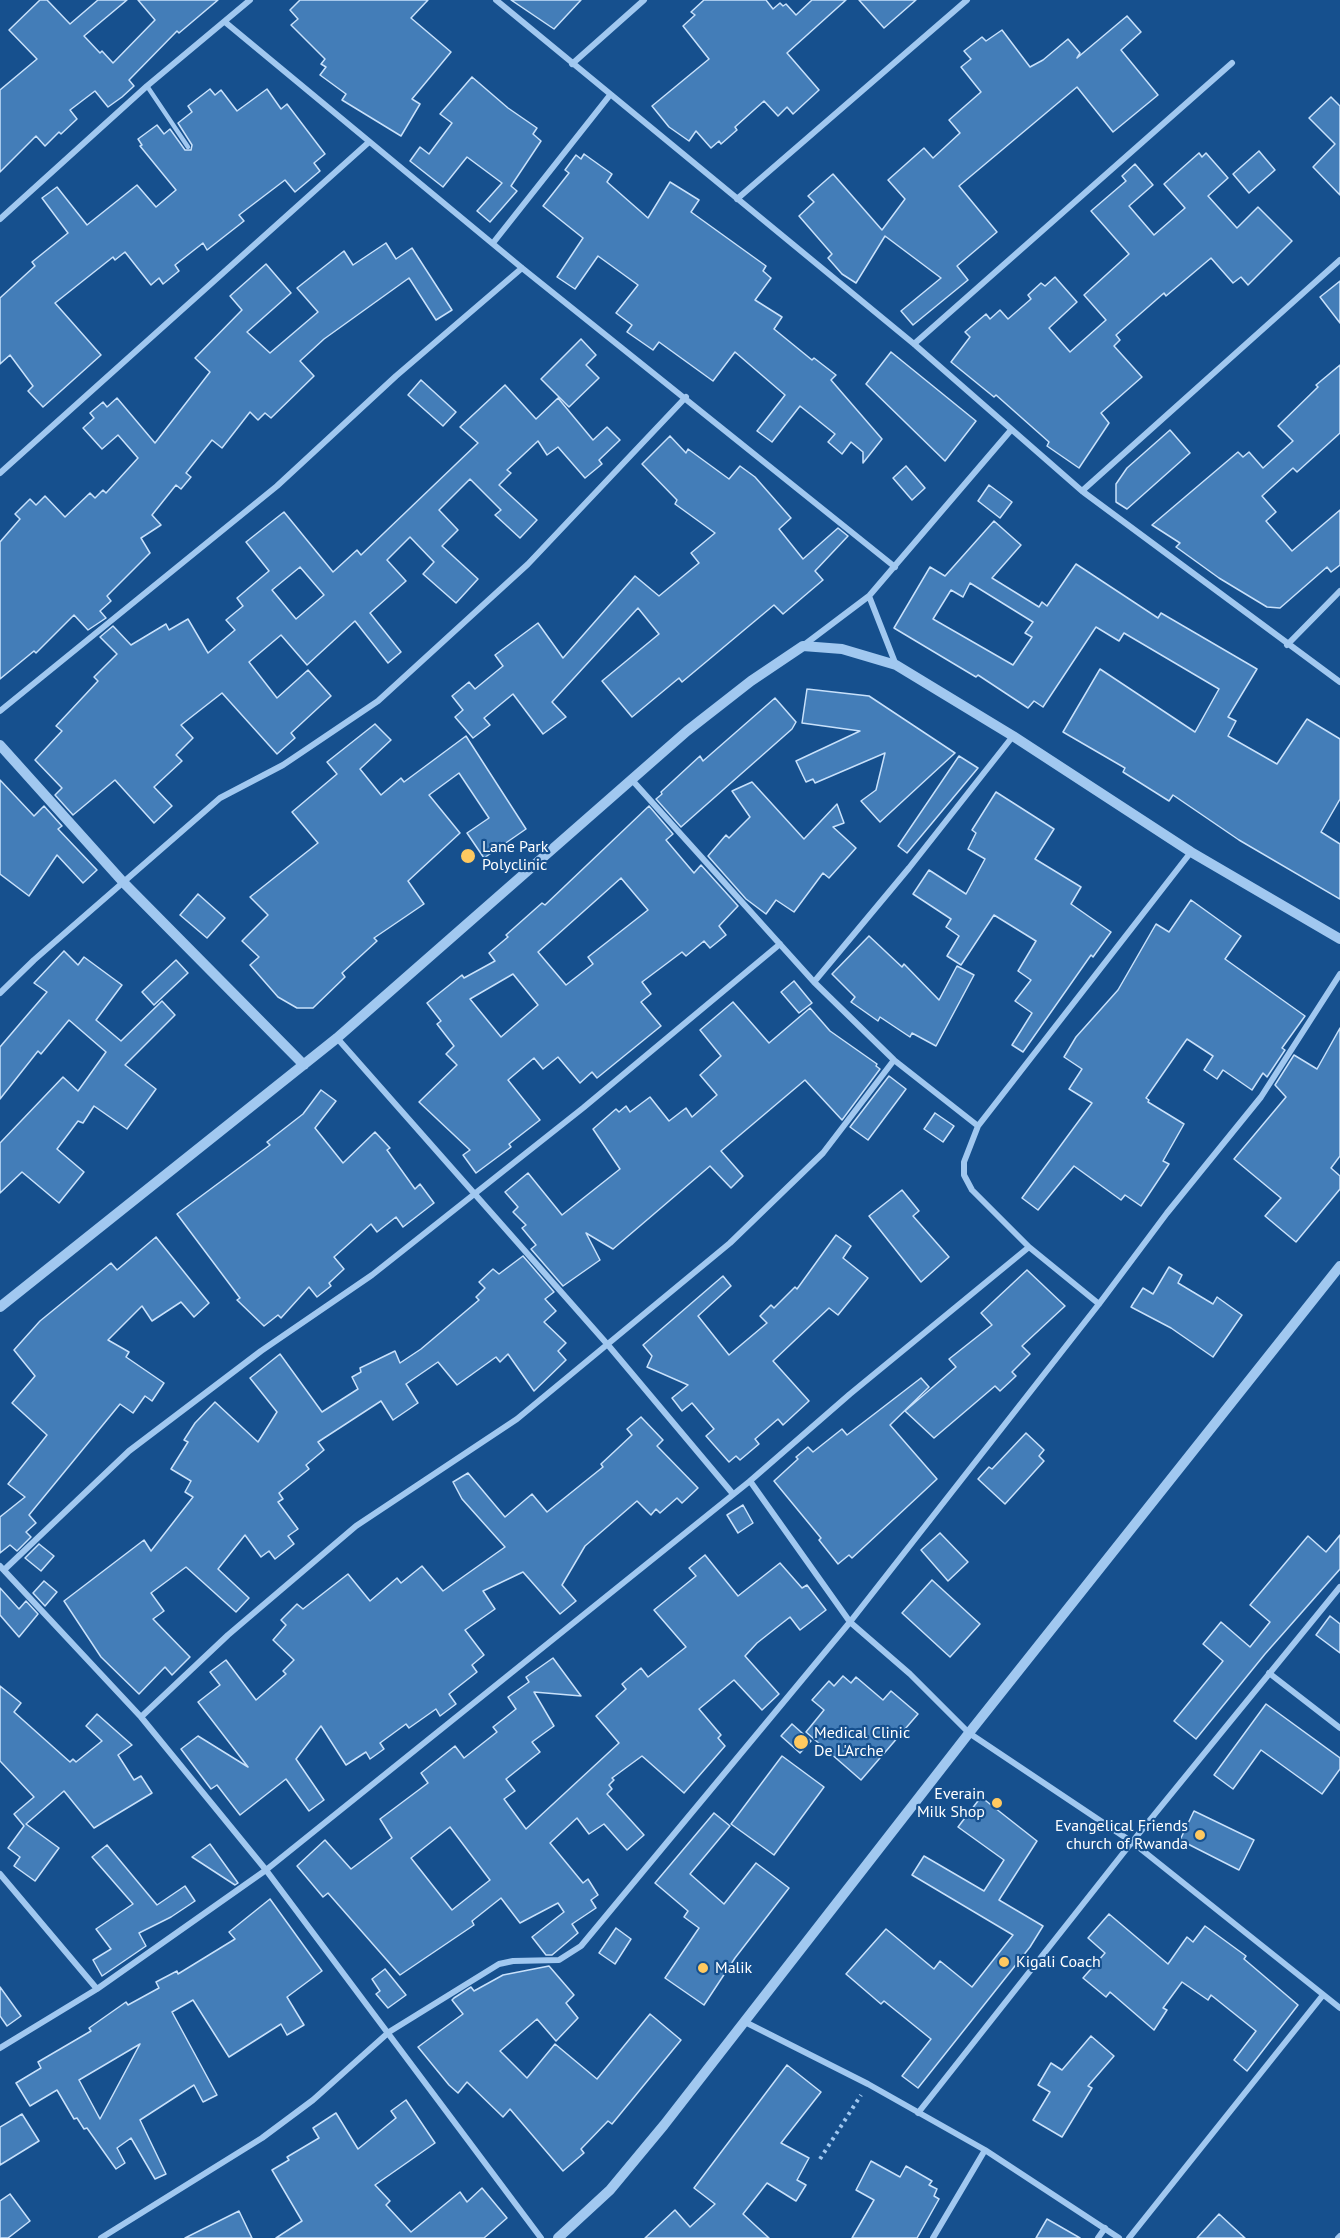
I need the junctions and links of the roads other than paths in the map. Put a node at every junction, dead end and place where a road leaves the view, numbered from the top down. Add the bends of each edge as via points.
1 (250, 0) edge
2 (496, 0) edge
3 (645, 0) edge
4 (967, 0) edge
5 (225, 22) junction
6 (1232, 63) dead end
7 (572, 64) junction
8 (147, 87) junction
9 (610, 95) junction
10 (369, 142) junction
11 (188, 147) dead end
12 (737, 199) junction
13 (0, 219) edge
14 (493, 243) junction
15 (1340, 260) edge
16 (522, 267) junction
17 (914, 344) junction
18 (686, 397) junction
19 (1011, 430) junction
20 (0, 473) edge
21 (1082, 491) junction
22 (895, 567) junction
23 (1340, 591) edge
24 (869, 596) junction
25 (1287, 645) junction
26 (802, 646) junction
27 (896, 665) junction
28 (1340, 682) edge
29 (0, 711) edge
30 (1013, 736) junction
31 (0, 745) edge
32 (632, 780) junction
33 (1191, 852) junction
34 (123, 882) junction
35 (1340, 939) edge
36 (780, 944) junction
37 (1340, 974) edge
38 (814, 982) junction
39 (0, 993) edge
40 (337, 1038) junction
41 (894, 1060) junction
42 (304, 1065) junction
43 (978, 1126) junction
44 (476, 1194) junction
45 (1029, 1247) junction
46 (1340, 1266) edge
47 (1099, 1304) junction
48 (0, 1307) edge
49 (608, 1345) junction
50 (750, 1481) junction
51 (733, 1494) junction
52 (2, 1568) edge
53 (1340, 1587) edge
54 (850, 1622) junction
55 (1269, 1673) junction
56 (141, 1717) junction
57 (1340, 1728) edge
58 (969, 1732) junction
59 (1132, 1842) junction
60 (266, 1870) junction
61 (0, 1874) edge
62 (97, 1989) junction
63 (1323, 1995) junction
64 (1340, 2008) edge
65 (745, 2022) junction
66 (389, 2032) junction
67 (0, 2048) edge
68 (918, 2113) junction
69 (985, 2150) junction
70 (1105, 2228) junction
71 (102, 2238) edge
72 (541, 2238) edge
73 (558, 2238) edge
74 (933, 2238) edge
75 (1098, 2238) edge
76 (1119, 2238) edge
77 (1129, 2238) edge

1 - 5 street
2 - 7 street
3 - 7 street
4 - 12 street
5 - 8 street
5 - 10 street
6 - 17 street
7 - 9 street
8 - 11 lane
8 - 13 street
9 - 12 street
9 - 14 street
10 - 14 street
10 - 20 street
12 - 17 street
14 - 16 street
15 - 21 street
16 - 18 street
16 - 29 street via 396,375 278,486
17 - 19 street
18 - 22 street
18 - 34 street via 528,564 378,701 283,765 220,798
19 - 21 street
19 - 22 street
21 - 25 street
22 - 24 street
23 - 25 street
24 - 26 street
24 - 27 street
25 - 28 street
26 - 27 street via 843,649
26 - 32 street via 741,688
27 - 30 street
30 - 33 street
30 - 38 street
31 - 34 street
32 - 36 street
32 - 40 street
33 - 35 street
33 - 43 street
34 - 39 street
34 - 42 street
36 - 38 street
36 - 44 street
37 - 47 street via 1261,1097
38 - 41 street
40 - 42 street
40 - 44 street
41 - 43 street
41 - 49 street via 823,1153 730,1243
42 - 48 street
43 - 45 street via 964,1162 964,1175 972,1190
44 - 49 street
44 - 52 street via 372,1275 261,1351 129,1451
45 - 47 street
45 - 50 street
46 - 58 street
47 - 54 street
49 - 51 street
49 - 56 street via 517,1419 356,1526 237,1627
50 - 51 street
50 - 54 street
51 - 60 street
52 - 56 street
53 - 55 street
54 - 58 street
54 - 66 street via 581,1946 559,1960 499,1964
55 - 57 street
55 - 59 street
56 - 60 street
58 - 59 street
58 - 65 street
59 - 63 street
59 - 68 street
60 - 62 street
60 - 66 street
61 - 62 street
62 - 67 street
63 - 64 street
63 - 77 street
65 - 68 street
65 - 73 street via 610,2190
66 - 71 street via 313,2100 262,2138
66 - 72 street
68 - 69 street
69 - 70 street
69 - 74 street
70 - 75 street
70 - 76 street

